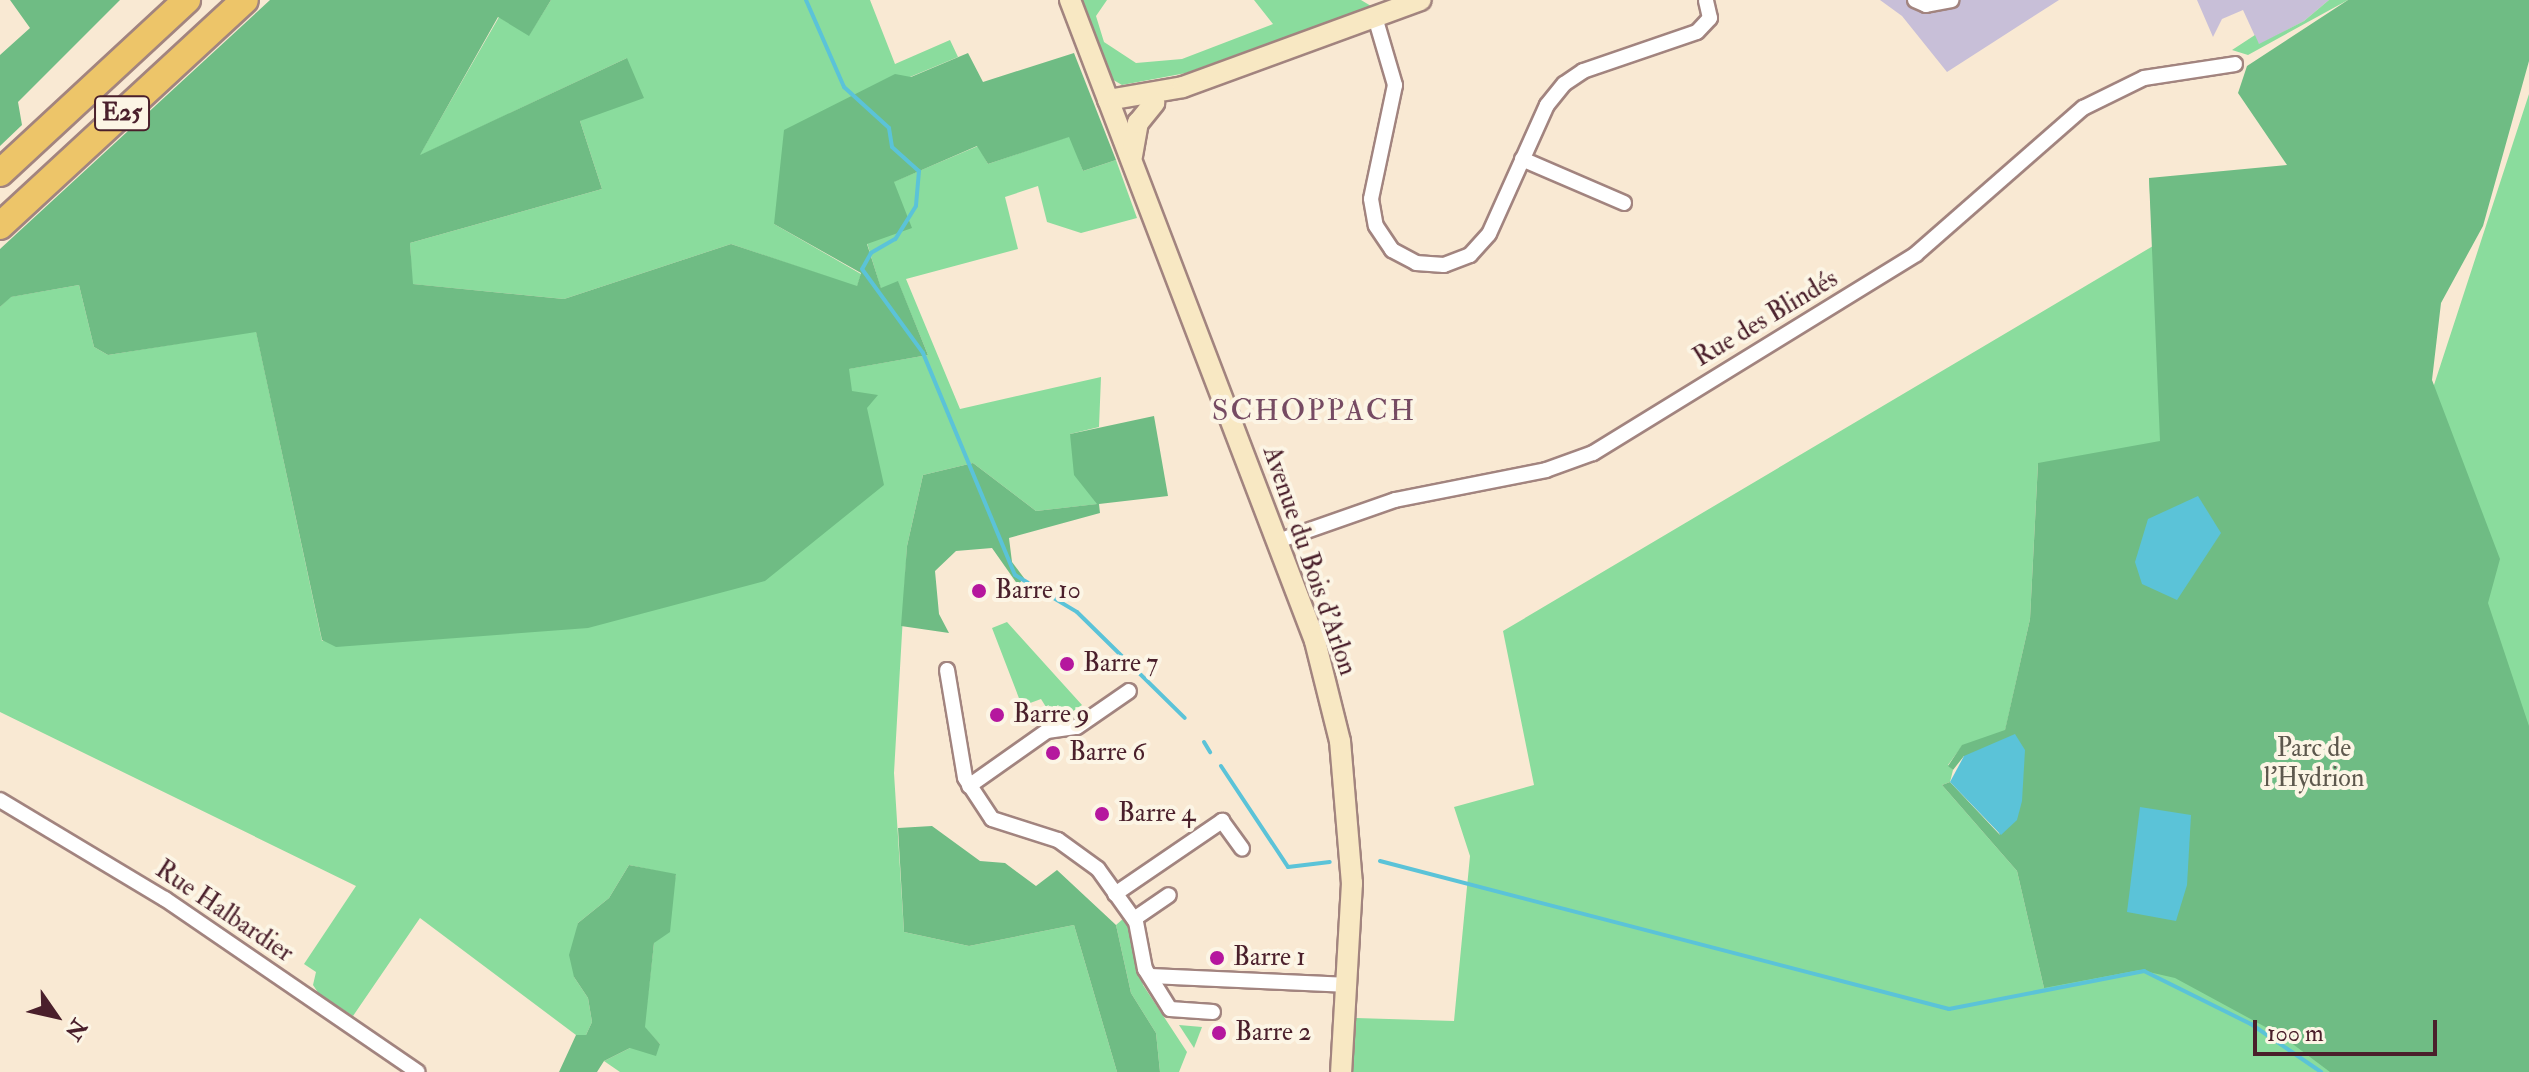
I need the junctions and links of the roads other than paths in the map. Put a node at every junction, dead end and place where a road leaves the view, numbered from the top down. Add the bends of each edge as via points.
1 (187, 0) edge
2 (245, 0) edge
3 (1070, 0) edge
4 (1421, 0) edge
5 (1706, 0) edge
6 (1915, 0) edge
7 (1952, 0) edge
8 (1375, 17) junction
9 (2235, 64) dead end
10 (1183, 87) junction
11 (1154, 103) junction
12 (1110, 106) junction
13 (1522, 159) junction
14 (1132, 161) junction
15 (0, 173) edge
16 (1624, 203) dead end
17 (0, 226) edge
18 (1278, 541) junction
19 (947, 670) dead end
20 (1129, 691) dead end
21 (969, 786) junction
22 (0, 800) edge
23 (1242, 849) dead end
24 (1115, 894) junction
25 (1169, 895) dead end
26 (1134, 919) junction
27 (1152, 976) junction
28 (1348, 985) junction
29 (1213, 1012) dead end
30 (418, 1072) edge
31 (1341, 1072) edge

1 - 15 highway, E25
2 - 17 highway, E25
3 - 12 main road, Avenue du Bois d'Arlon
4 - 8 main road
5 - 13 street via 1710,18 1697,32 1583,71 1564,84
6 - 7 street via 1926,5
8 - 10 main road
8 - 13 street via 1395,85 1371,199 1376,226 1392,250 1416,263 1444,265 1470,255 1489,234
9 - 18 street, Rue des Blindés via 2144,78 2092,102 1916,254 1593,453 1546,470 1395,500
10 - 11 main road
10 - 12 main road
11 - 12 main road
11 - 14 main road via 1138,123
12 - 14 main road, Avenue du Bois d'Arlon
13 - 16 street
14 - 18 main road, Avenue du Bois d'Arlon
18 - 28 main road, Avenue du Bois d'Arlon via 1315,641 1340,741 1352,883
19 - 21 street
20 - 21 street via 1077,727 1047,731
21 - 24 street via 992,819 1058,840 1098,869
22 - 30 street, Rue Halbardier via 165,899
23 - 24 street via 1222,821
24 - 26 street
25 - 26 street
26 - 27 street via 1145,969
27 - 28 street
27 - 29 street via 1170,1009
28 - 31 main road, Avenue du Bois d'Arlon

